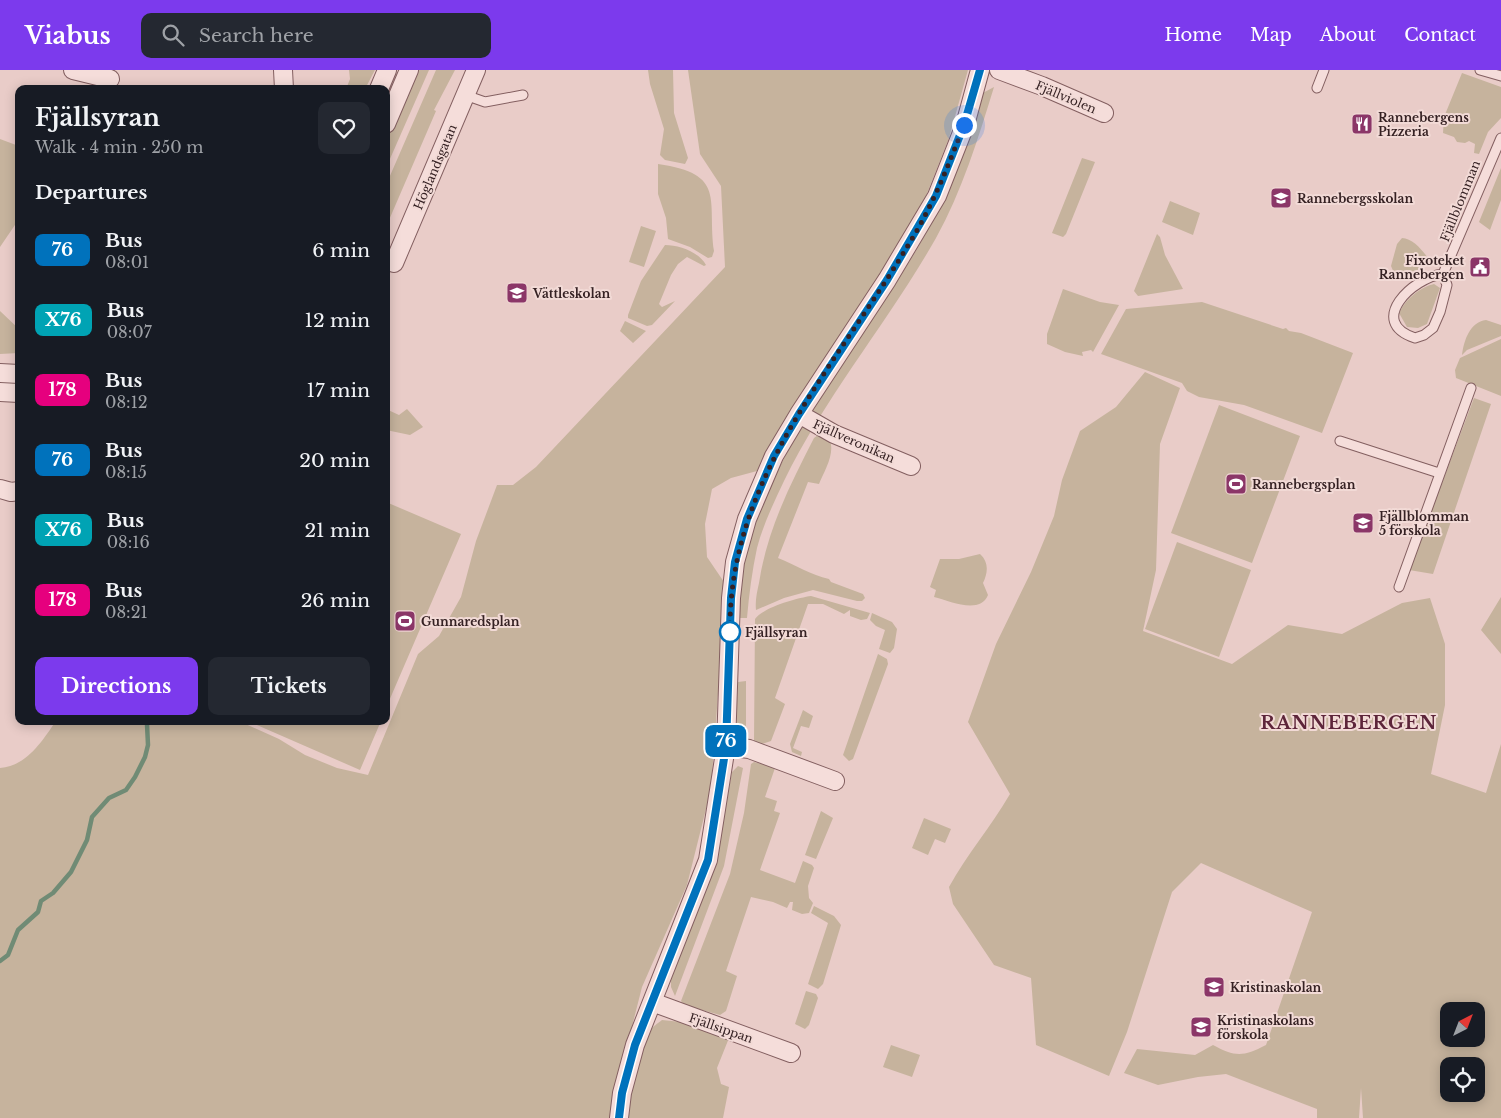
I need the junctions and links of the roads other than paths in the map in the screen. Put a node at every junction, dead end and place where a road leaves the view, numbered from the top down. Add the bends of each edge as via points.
1 (73, 70) edge
2 (283, 70) edge
3 (387, 70) edge
4 (409, 70) edge
5 (476, 70) edge
6 (980, 70) edge
7 (999, 70) edge
8 (1324, 70) edge
9 (1480, 70) edge
10 (1501, 76) edge
11 (111, 79) edge
12 (284, 85) edge
13 (381, 85) edge
14 (1318, 88) dead end
15 (465, 95) junction
16 (523, 95) dead end
17 (1104, 113) dead end
18 (390, 115) edge
19 (1501, 138) edge
20 (394, 263) dead end
21 (1443, 274) junction
22 (0, 373) edge
23 (15, 374) edge
24 (1470, 388) dead end
25 (0, 392) edge
26 (15, 393) edge
27 (799, 414) junction
28 (1340, 441) dead end
29 (911, 466) dead end
30 (1439, 473) junction
31 (0, 489) edge
32 (15, 492) edge
33 (1399, 587) dead end
34 (726, 746) junction
35 (835, 781) dead end
36 (652, 1002) junction
37 (790, 1053) dead end
38 (619, 1118) edge

1 - 11 street
2 - 12 street
3 - 13 street
4 - 18 street
5 - 15 street, Höglandsgatan
6 - 27 street via 964,125 936,196 887,280
7 - 17 street, Fjällviolen
8 - 14 lane
9 - 10 lane
15 - 16 lane via 485,102
15 - 20 street, Höglandsgatan
19 - 21 lane, Fjällblomman
21 - 21 lane, Fjällblomman via 1430,276 1401,299 1393,315 1394,324 1401,332 1415,338 1433,328 1446,296
22 - 23 street
24 - 30 lane
25 - 26 street
27 - 29 street, Fjällveronikan via 834,434
27 - 34 street via 774,456 760,488 735,562
28 - 30 lane
30 - 33 lane
31 - 32 street
34 - 35 street via 749,749
34 - 36 street via 708,860
36 - 37 street, Fjällsippan
36 - 38 street via 628,1067

